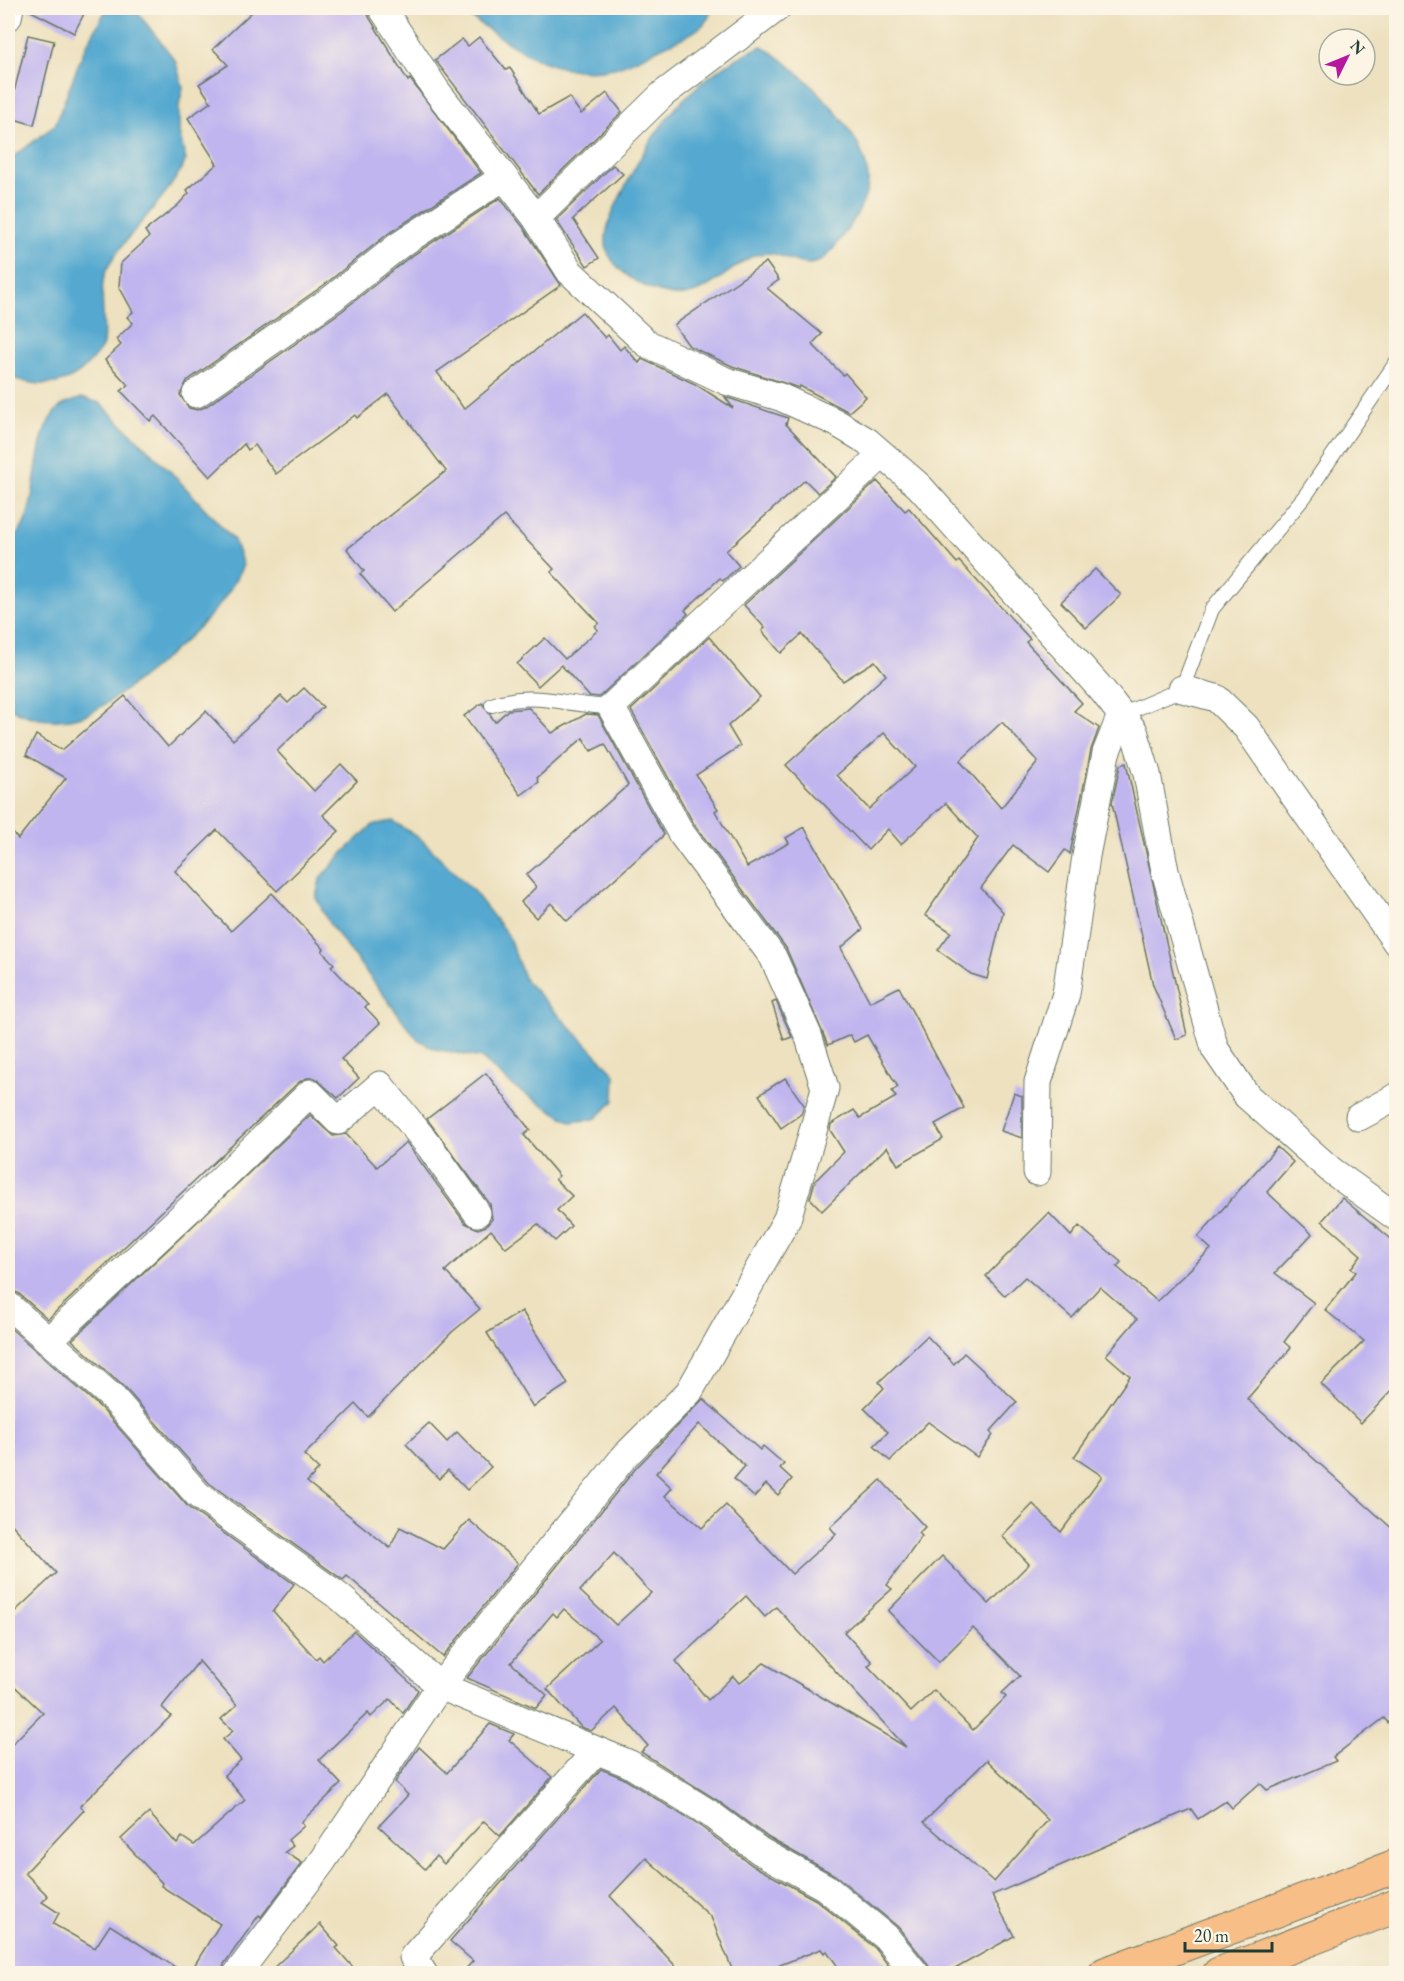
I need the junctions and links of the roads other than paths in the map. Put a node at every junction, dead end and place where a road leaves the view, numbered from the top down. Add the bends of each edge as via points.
1 (10, 8) edge
2 (382, 8) edge
3 (777, 8) edge
4 (8, 17) edge
5 (504, 177) junction
6 (536, 219) junction
7 (1396, 363) edge
8 (196, 394) dead end
9 (882, 454) junction
10 (1182, 689) junction
11 (492, 705) dead end
12 (611, 707) junction
13 (1121, 715) junction
14 (1396, 942) edge
15 (1396, 1097) edge
16 (1359, 1117) dead end
17 (1037, 1172) dead end
18 (477, 1213) dead end
19 (1396, 1217) edge
20 (8, 1305) edge
21 (49, 1340) junction
22 (440, 1686) junction
23 (596, 1751) junction
24 (1396, 1866) edge
25 (1396, 1906) edge
26 (237, 1974) edge
27 (424, 1974) edge
28 (916, 1974) edge
29 (1105, 1974) edge
30 (1219, 1974) edge

1 - 4 street
2 - 5 street via 436,90
3 - 6 street via 663,94
5 - 6 street
5 - 8 street via 398,246 333,298
6 - 9 street via 570,272 646,343 726,381 780,397 835,422
7 - 10 lane via 1305,496 1212,609
9 - 12 street
9 - 13 street via 919,486
10 - 13 lane
10 - 14 street via 1216,698 1246,727
11 - 12 lane via 513,698 535,697
12 - 22 street via 681,833 773,957 808,1035 825,1088 787,1219 689,1392 624,1457
13 - 17 street via 1107,753 1088,845 1066,994 1038,1082
13 - 19 street via 1134,731 1147,774 1165,871 1215,1049 1246,1096 1332,1171
15 - 16 street
18 - 21 street via 380,1085 338,1121 310,1093
20 - 21 street
21 - 22 street via 113,1398 198,1495 341,1598
22 - 23 street
22 - 26 street via 322,1862
23 - 27 street via 412,1958
23 - 28 street via 630,1764 709,1813 760,1851 825,1887 886,1936
24 - 29 highway
25 - 30 highway

